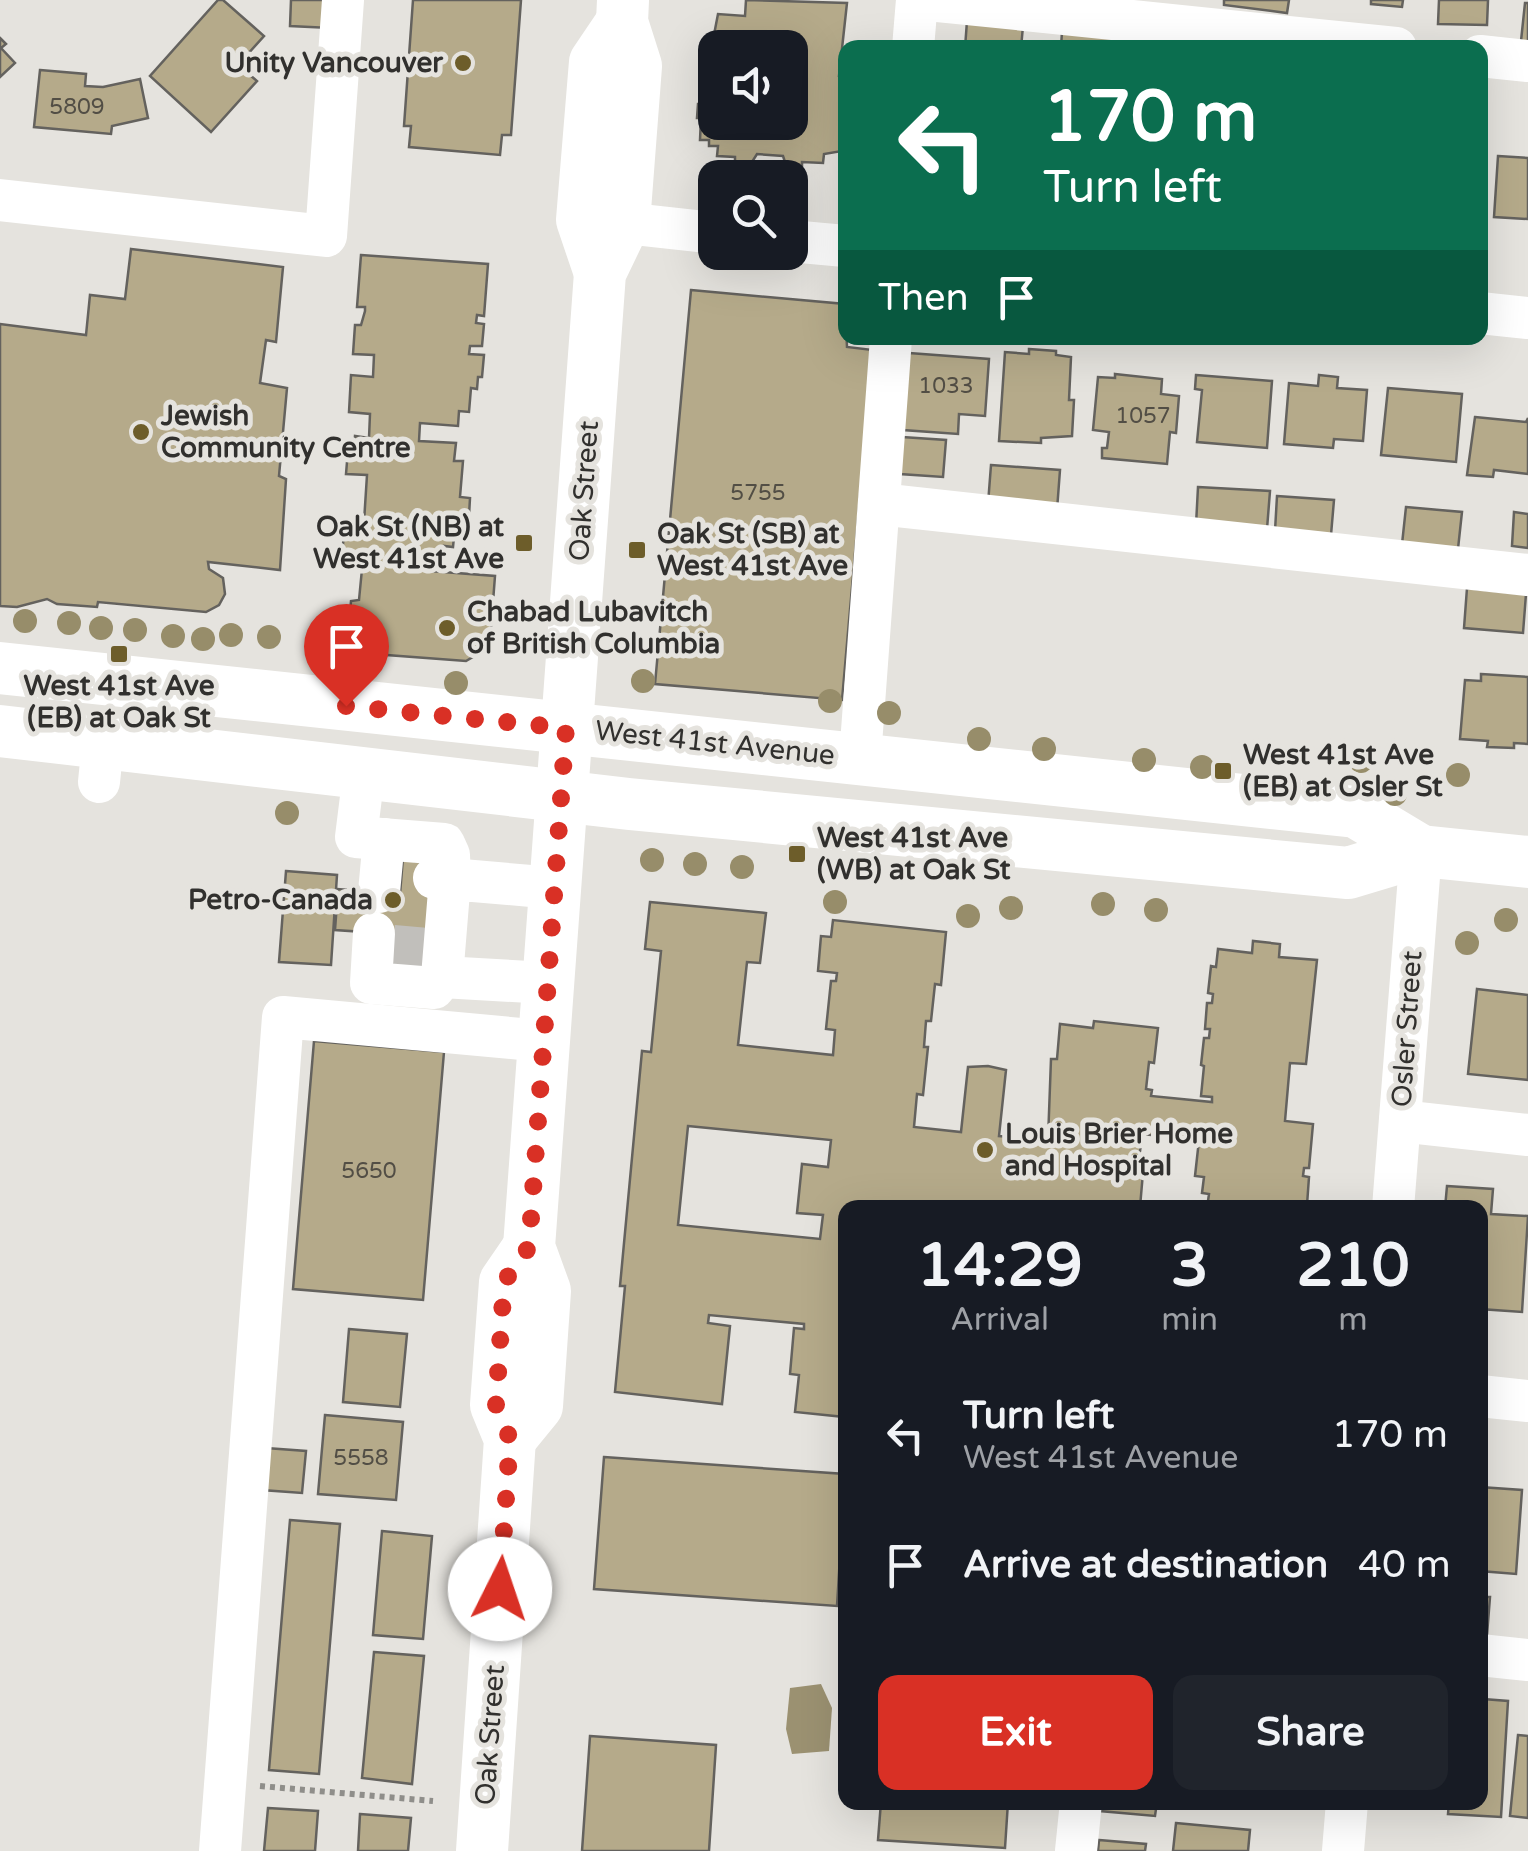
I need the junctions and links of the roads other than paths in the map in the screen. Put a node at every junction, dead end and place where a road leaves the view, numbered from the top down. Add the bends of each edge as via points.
1 (343, 0) edge
2 (916, 0) edge
3 (928, 0) edge
4 (622, 11) edge
5 (913, 40) edge
6 (1318, 40) edge
7 (1488, 57) edge
8 (1528, 61) edge
9 (0, 200) edge
10 (624, 223) junction
11 (698, 231) edge
12 (808, 242) edge
13 (838, 245) edge
14 (600, 274) junction
15 (1488, 314) edge
16 (1528, 318) edge
17 (890, 345) edge
18 (879, 504) junction
19 (1528, 575) edge
20 (0, 668) edge
21 (109, 680) junction
22 (566, 728) junction
23 (0, 731) edge
24 (860, 758) junction
25 (101, 762) junction
26 (364, 774) junction
27 (561, 796) junction
28 (1420, 850) junction
29 (1528, 862) edge
30 (554, 888) junction
31 (407, 911) junction
32 (548, 983) junction
33 (543, 1041) junction
34 (1400, 1121) junction
35 (1528, 1135) edge
36 (1394, 1200) edge
37 (1488, 1397) edge
38 (1528, 1401) edge
39 (1488, 1656) edge
40 (1528, 1660) edge
41 (1080, 1810) edge
42 (1346, 1810) edge
43 (220, 1851) edge
44 (482, 1851) edge
45 (1076, 1851) edge
46 (1343, 1851) edge

1 - 9 street via 326,236
2 - 5 street
3 - 6 street
4 - 10 main road, Oak Street via 636,66
4 - 14 main road, Oak Street via 595,62 582,220
7 - 8 street
10 - 11 street
10 - 14 main road, Oak Street
12 - 13 street
14 - 22 main road, Oak Street
15 - 16 street
17 - 18 street
18 - 19 street
18 - 24 street
20 - 21 main road, West 41st Avenue
21 - 22 main road, West 41st Avenue
21 - 25 main road
22 - 24 main road, West 41st Avenue
22 - 27 main road, Oak Street
23 - 25 main road, West 41st Avenue
24 - 28 main road, West 41st Avenue via 1356,812
25 - 26 main road, West 41st Avenue
26 - 27 main road, West 41st Avenue
26 - 31 street via 356,837
27 - 28 main road, West 41st Avenue via 1348,874
27 - 30 main road, Oak Street
28 - 29 main road, West 41st Avenue
28 - 34 street, Osler Street
30 - 31 street
30 - 32 main road, Oak Street
31 - 32 street
32 - 33 main road, Oak Street
33 - 43 street via 283,1017
33 - 44 main road, Oak Street via 529,1247 545,1292 537,1406 510,1439
34 - 35 street
34 - 36 street, Osler Street
37 - 38 street
39 - 40 street
41 - 45 street
42 - 46 street

